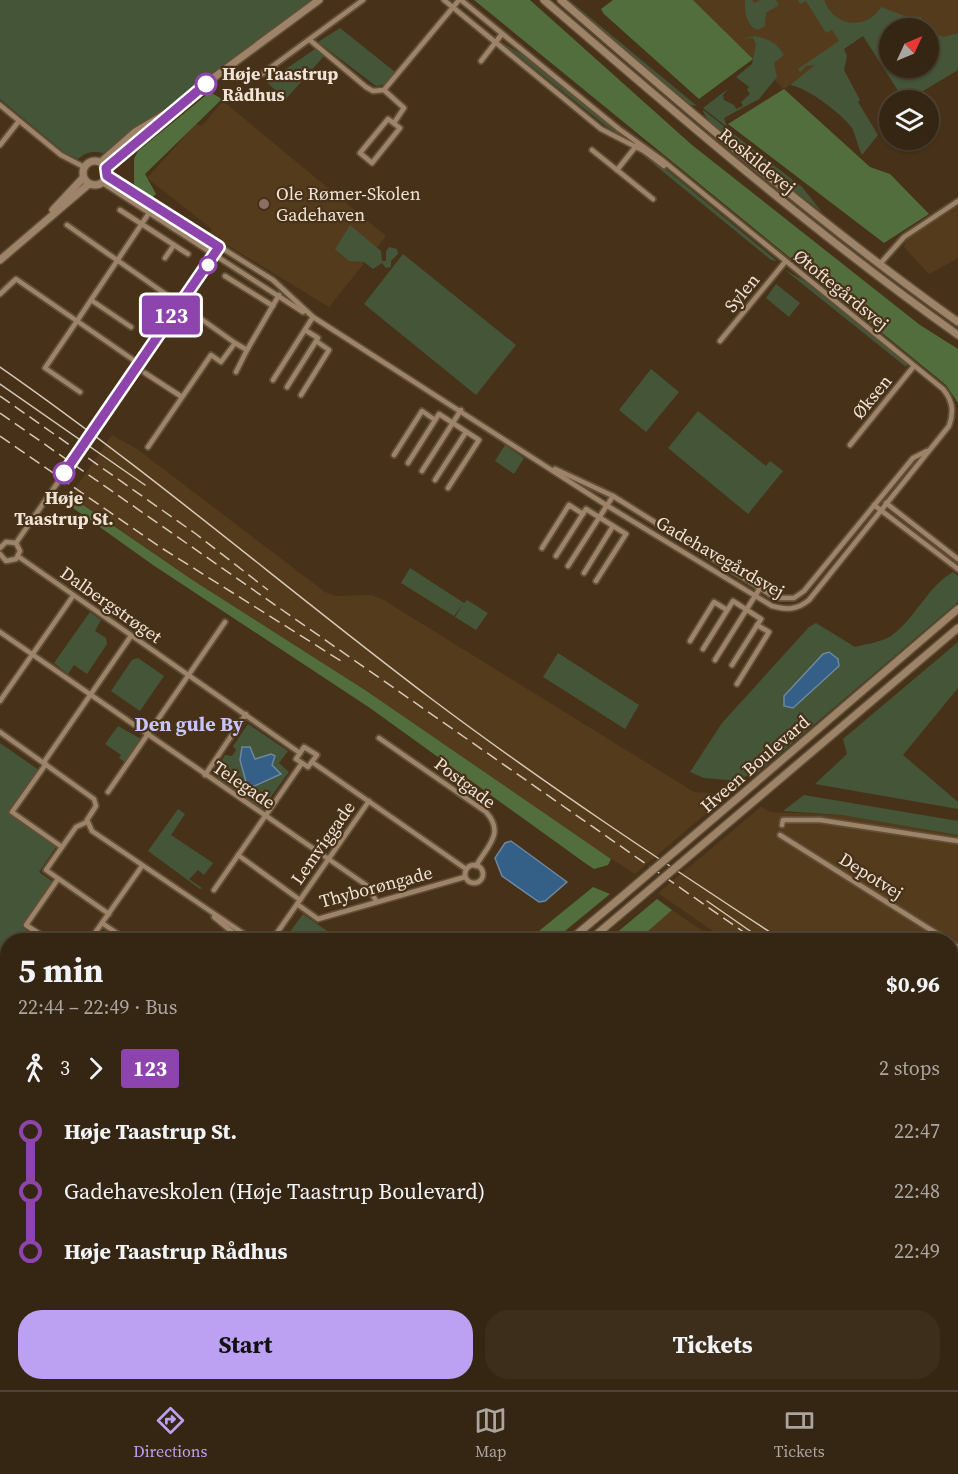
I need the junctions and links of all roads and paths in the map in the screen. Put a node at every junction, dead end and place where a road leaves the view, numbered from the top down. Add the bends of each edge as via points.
1 (319, 0) edge
2 (363, 0) edge
3 (444, 0) edge
4 (460, 0) edge
5 (544, 0) edge
6 (561, 0) edge
7 (453, 7) junction
8 (502, 34) junction
9 (311, 41) junction
10 (496, 42) junction
11 (481, 61) dead end
12 (262, 74) dead end
13 (384, 90) junction
14 (0, 105) edge
15 (19, 121) junction
16 (394, 123) junction
17 (637, 144) junction
18 (0, 145) edge
19 (592, 150) dead end
20 (84, 167) junction
21 (617, 170) junction
22 (104, 172) junction
23 (83, 178) junction
24 (89, 184) junction
25 (653, 199) dead end
26 (958, 201) edge
27 (154, 206) junction
28 (120, 210) dead end
29 (149, 212) junction
30 (46, 219) junction
31 (142, 224) junction
32 (67, 225) dead end
33 (174, 244) junction
34 (219, 247) junction
35 (188, 254) dead end
36 (215, 254) junction
37 (165, 258) dead end
38 (0, 260) edge
39 (118, 261) junction
40 (785, 261) junction
41 (879, 265) junction
42 (225, 276) dead end
43 (0, 294) edge
44 (279, 295) junction
45 (92, 300) junction
46 (174, 300) dead end
47 (273, 306) junction
48 (190, 311) dead end
49 (313, 317) junction
50 (77, 321) junction
51 (958, 322) edge
52 (131, 327) dead end
53 (305, 330) junction
54 (958, 335) edge
55 (316, 341) junction
56 (720, 341) dead end
57 (235, 343) junction
58 (247, 350) junction
59 (132, 359) dead end
60 (914, 366) junction
61 (236, 372) dead end
62 (145, 373) dead end
63 (273, 380) dead end
64 (287, 387) dead end
65 (80, 392) dead end
66 (301, 395) dead end
67 (182, 398) junction
68 (461, 410) junction
69 (435, 420) junction
70 (453, 423) junction
71 (466, 432) junction
72 (850, 445) dead end
73 (148, 447) dead end
74 (931, 448) junction
75 (394, 455) dead end
76 (408, 463) dead end
77 (545, 464) junction
78 (422, 471) dead end
79 (435, 480) dead end
80 (448, 488) dead end
81 (613, 496) junction
82 (879, 498) junction
83 (886, 503) junction
84 (606, 505) junction
85 (874, 505) junction
86 (881, 510) junction
87 (583, 514) junction
88 (599, 517) junction
89 (613, 526) junction
90 (15, 543) junction
91 (0, 547) edge
92 (542, 548) dead end
93 (556, 556) dead end
94 (19, 557) junction
95 (958, 559) edge
96 (1, 560) edge
97 (568, 566) dead end
98 (958, 569) edge
99 (584, 573) dead end
100 (596, 581) dead end
101 (760, 588) junction
102 (73, 596) junction
103 (755, 596) junction
104 (746, 609) junction
105 (958, 609) edge
106 (727, 610) junction
107 (225, 622) dead end
108 (757, 625) junction
109 (958, 628) edge
110 (0, 632) edge
111 (131, 636) junction
112 (690, 641) dead end
113 (703, 649) dead end
114 (32, 655) junction
115 (716, 660) dead end
116 (732, 665) dead end
117 (188, 675) junction
118 (737, 684) dead end
119 (90, 695) junction
120 (0, 701) edge
121 (246, 714) junction
122 (0, 732) edge
123 (147, 735) junction
124 (379, 738) dead end
125 (300, 753) junction
126 (312, 762) junction
127 (45, 763) junction
128 (302, 763) junction
129 (205, 775) junction
130 (108, 792) dead end
131 (369, 801) junction
132 (266, 816) junction
133 (87, 822) junction
134 (782, 825) dead end
135 (780, 835) dead end
136 (958, 841) edge
137 (62, 847) junction
138 (238, 855) junction
139 (328, 860) junction
140 (142, 866) junction
141 (476, 866) junction
142 (466, 869) junction
143 (465, 877) junction
144 (58, 879) junction
145 (214, 890) dead end
146 (299, 902) junction
147 (377, 902) junction
148 (203, 908) junction
149 (109, 914) junction
150 (102, 924) junction
151 (38, 933) edge
152 (95, 933) edge
153 (116, 933) edge
154 (233, 933) edge
155 (243, 933) edge
156 (277, 933) edge
157 (578, 933) edge
158 (598, 933) edge
159 (935, 933) edge

1 - 22 street via 180,106
2 - 9 street via 314,34
3 - 7 street, Øtoftegårdsvej
4 - 7 street
4 - 8 street, Øtoftegårdsvej
5 - 54 street, Roskildevej via 746,173
6 - 41 street, Roskildevej via 735,150
7 - 10 street, Øtoftegårdsvej
7 - 13 street
8 - 10 street
8 - 17 street, Øtoftegårdsvej
9 - 12 street
9 - 13 street via 366,87
10 - 11 street
10 - 17 street, Øtoftegårdsvej via 601,129
13 - 16 street via 404,108
14 - 15 street
15 - 18 street
15 - 20 street
16 - 16 street via 400,128 372,163 360,153 388,118
17 - 21 street
17 - 40 street, Øtoftegårdsvej
19 - 21 street
20 - 22 street via 91,161
20 - 23 street
21 - 25 street
22 - 24 street via 96,185
22 - 27 street, Gadehavegårdsvej
22 - 29 street, Gadehavegårdsvej
23 - 24 street
23 - 30 street
24 - 30 street
26 - 41 street via 904,237
27 - 29 street
27 - 34 street, Gadehavegårdsvej
28 - 31 street
29 - 31 street
29 - 36 street, Gadehavegårdsvej
30 - 38 street
31 - 33 street
31 - 39 street
32 - 39 street
33 - 35 street
33 - 37 street
34 - 36 street
34 - 49 street, Gadehavegårdsvej via 273,280
36 - 44 street, Gadehavegårdsvej
36 - 90 street, bridge
39 - 45 street
39 - 46 street
40 - 56 street, Sylen
40 - 60 street, Øtoftegårdsvej
41 - 51 street, Roskildevej
42 - 47 street
43 - 50 street via 16,279
44 - 47 street
44 - 49 street, Gadehavegårdsvej
45 - 50 street
45 - 52 street
47 - 58 street
48 - 57 street
49 - 53 street
49 - 68 street, Gadehavegårdsvej
50 - 59 street
50 - 65 street via 45,368
53 - 55 street via 318,338
53 - 63 street
55 - 64 street
55 - 66 street via 329,350
57 - 58 street
57 - 67 street via 221,362 211,355
58 - 61 street
60 - 72 street, Øksen
60 - 74 street, Øtoftegårdsvej via 943,389 952,405 949,426
62 - 67 street
67 - 73 street
68 - 70 street
68 - 77 street, Gadehavegårdsvej
69 - 70 street via 439,414
69 - 75 street via 422,411
69 - 76 street
70 - 71 street
70 - 78 street
71 - 79 street
71 - 80 street via 479,440
74 - 82 street, Øtoftegårdsvej via 913,458
74 - 83 street, Øtoftegårdsvej
77 - 81 street, Gadehavegårdsvej
77 - 84 street, Gadehavegårdsvej
81 - 84 street
81 - 101 street, Gadehavegårdsvej
82 - 83 street
82 - 85 street, Gadehavegårdsvej
83 - 86 street, Gadehavegårdsvej
83 - 95 street
84 - 88 street
84 - 103 street, Gadehavegårdsvej
85 - 86 street
85 - 101 street, Gadehavegårdsvej via 798,596 782,600
86 - 98 street
86 - 103 street, Gadehavegårdsvej via 801,606 783,609
87 - 88 street via 586,508
87 - 92 street via 569,505
87 - 93 street
88 - 89 street
88 - 97 street
89 - 99 street
89 - 100 street via 626,534
90 - 91 street via 9,541
90 - 94 street
94 - 96 street
94 - 102 street, Dalbergstrøget
101 - 103 street
102 - 111 street, Dalbergstrøget
102 - 114 street
103 - 104 street
104 - 106 street via 733,601
104 - 108 street via 761,619
104 - 115 street
105 - 157 street, Hveen Boulevard, bridge
106 - 112 street via 714,602
106 - 113 street
107 - 117 street
108 - 116 street
108 - 118 street via 769,632
109 - 158 street, Hveen Boulevard, bridge
110 - 114 street, Telegade
111 - 117 street, Dalbergstrøget
111 - 119 street
114 - 119 street, Telegade
114 - 120 street
117 - 121 street, Dalbergstrøget
117 - 123 street
119 - 123 street, Telegade
119 - 127 street
121 - 125 street, Dalbergstrøget
121 - 129 street
122 - 127 street
123 - 129 street, Telegade
123 - 130 street
124 - 141 street, Postgade via 486,812 495,823 496,832
125 - 126 street, Dalbergstrøget via 304,747 317,755
125 - 128 street via 296,759
126 - 128 street via 308,767
126 - 131 street
127 - 133 street via 94,799 96,806
127 - 137 street via 12,812
128 - 132 street
129 - 132 street, Telegade
131 - 139 street, Lemviggade
131 - 142 street, Thyborøngade
132 - 138 street
132 - 139 street, Telegade
133 - 137 street via 76,827
133 - 140 street via 93,831
134 - 136 street, Depotvej via 783,820 820,820
135 - 159 street, Depotvej
137 - 144 street via 46,870
138 - 145 street
138 - 146 street, Lemviggade
139 - 146 street, Lemviggade
139 - 147 street, Telegade via 366,885
140 - 148 street
140 - 149 street
141 - 142 street
141 - 143 street via 482,871 480,880 471,883
142 - 143 street
143 - 147 street, Thyborøngade
144 - 149 street
144 - 151 street via 26,925
146 - 147 street, Thyborøngade via 318,919
146 - 156 street, Lemviggade
148 - 154 street
148 - 155 street
149 - 150 street
150 - 152 street
150 - 153 street

